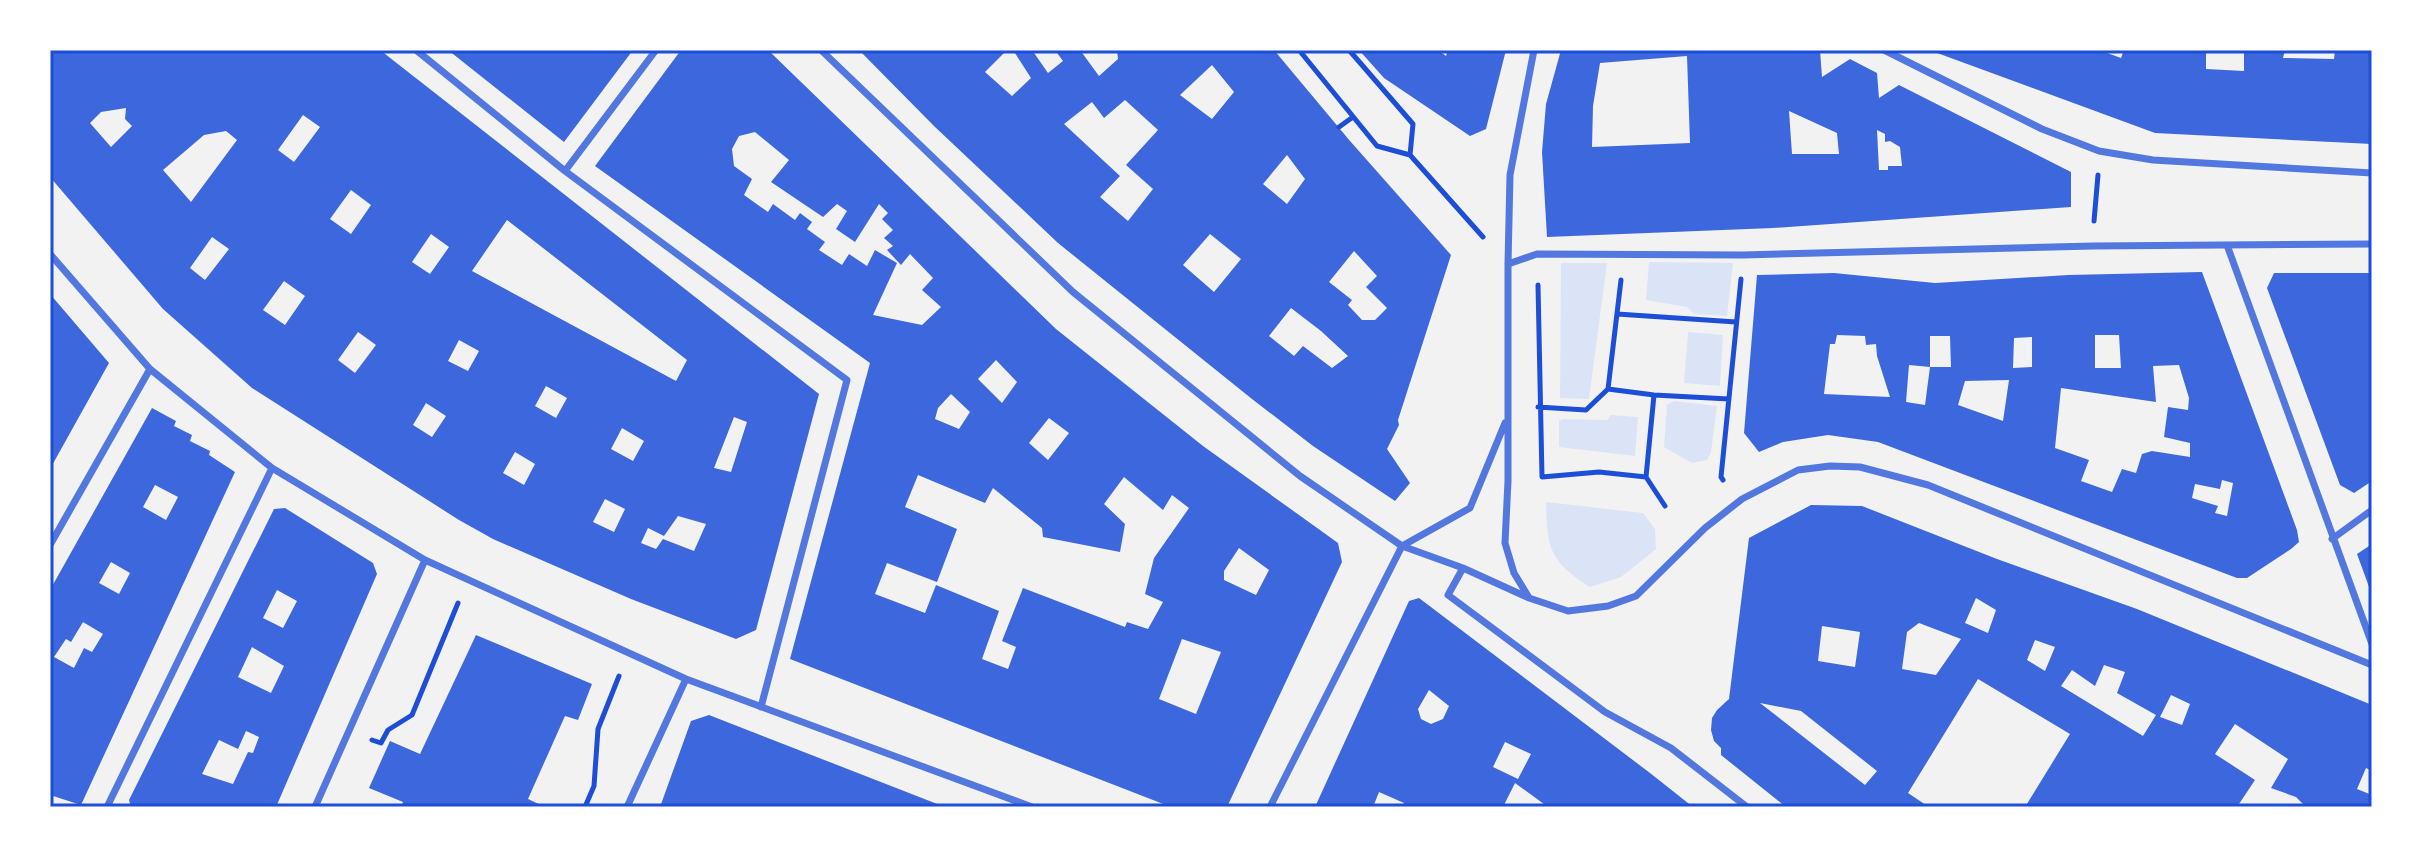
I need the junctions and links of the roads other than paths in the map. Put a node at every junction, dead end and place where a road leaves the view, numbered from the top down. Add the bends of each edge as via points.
1 (416, 50) edge
2 (656, 50) edge
3 (821, 50) edge
4 (1534, 50) edge
5 (1884, 50) edge
6 (565, 171) junction
7 (2372, 173) edge
8 (2372, 244) edge
9 (2227, 245) junction
10 (50, 254) edge
11 (1508, 264) junction
12 (150, 369) junction
13 (1507, 418) junction
14 (272, 468) junction
15 (2372, 510) edge
16 (2332, 539) junction
17 (50, 545) edge
18 (1402, 546) junction
19 (425, 560) junction
20 (1463, 568) junction
21 (1529, 598) junction
22 (2372, 644) edge
23 (2372, 665) edge
24 (686, 679) junction
25 (761, 707) junction
26 (107, 807) edge
27 (315, 807) edge
28 (627, 807) edge
29 (1032, 807) edge
30 (1270, 807) edge
31 (1747, 807) edge

1 - 6 street
2 - 6 street
3 - 18 street via 1073,292 1300,476
4 - 11 street via 1510,175
5 - 7 street via 2042,129 2099,151 2153,160
6 - 25 street via 847,380
8 - 9 street
9 - 11 street via 1537,254
9 - 16 street
10 - 12 street
11 - 13 street
12 - 14 street
12 - 17 street
13 - 18 street via 1470,508
13 - 21 street via 1505,543
14 - 19 street
14 - 26 street
15 - 16 street
16 - 22 street
18 - 20 street
18 - 30 street
19 - 24 street
19 - 27 street
20 - 21 street
20 - 31 street via 1448,595 1605,712 1671,748
21 - 23 street via 1568,611 1636,596 1742,499 1798,470 1860,467 1928,485
24 - 25 street
24 - 28 street
25 - 29 street

